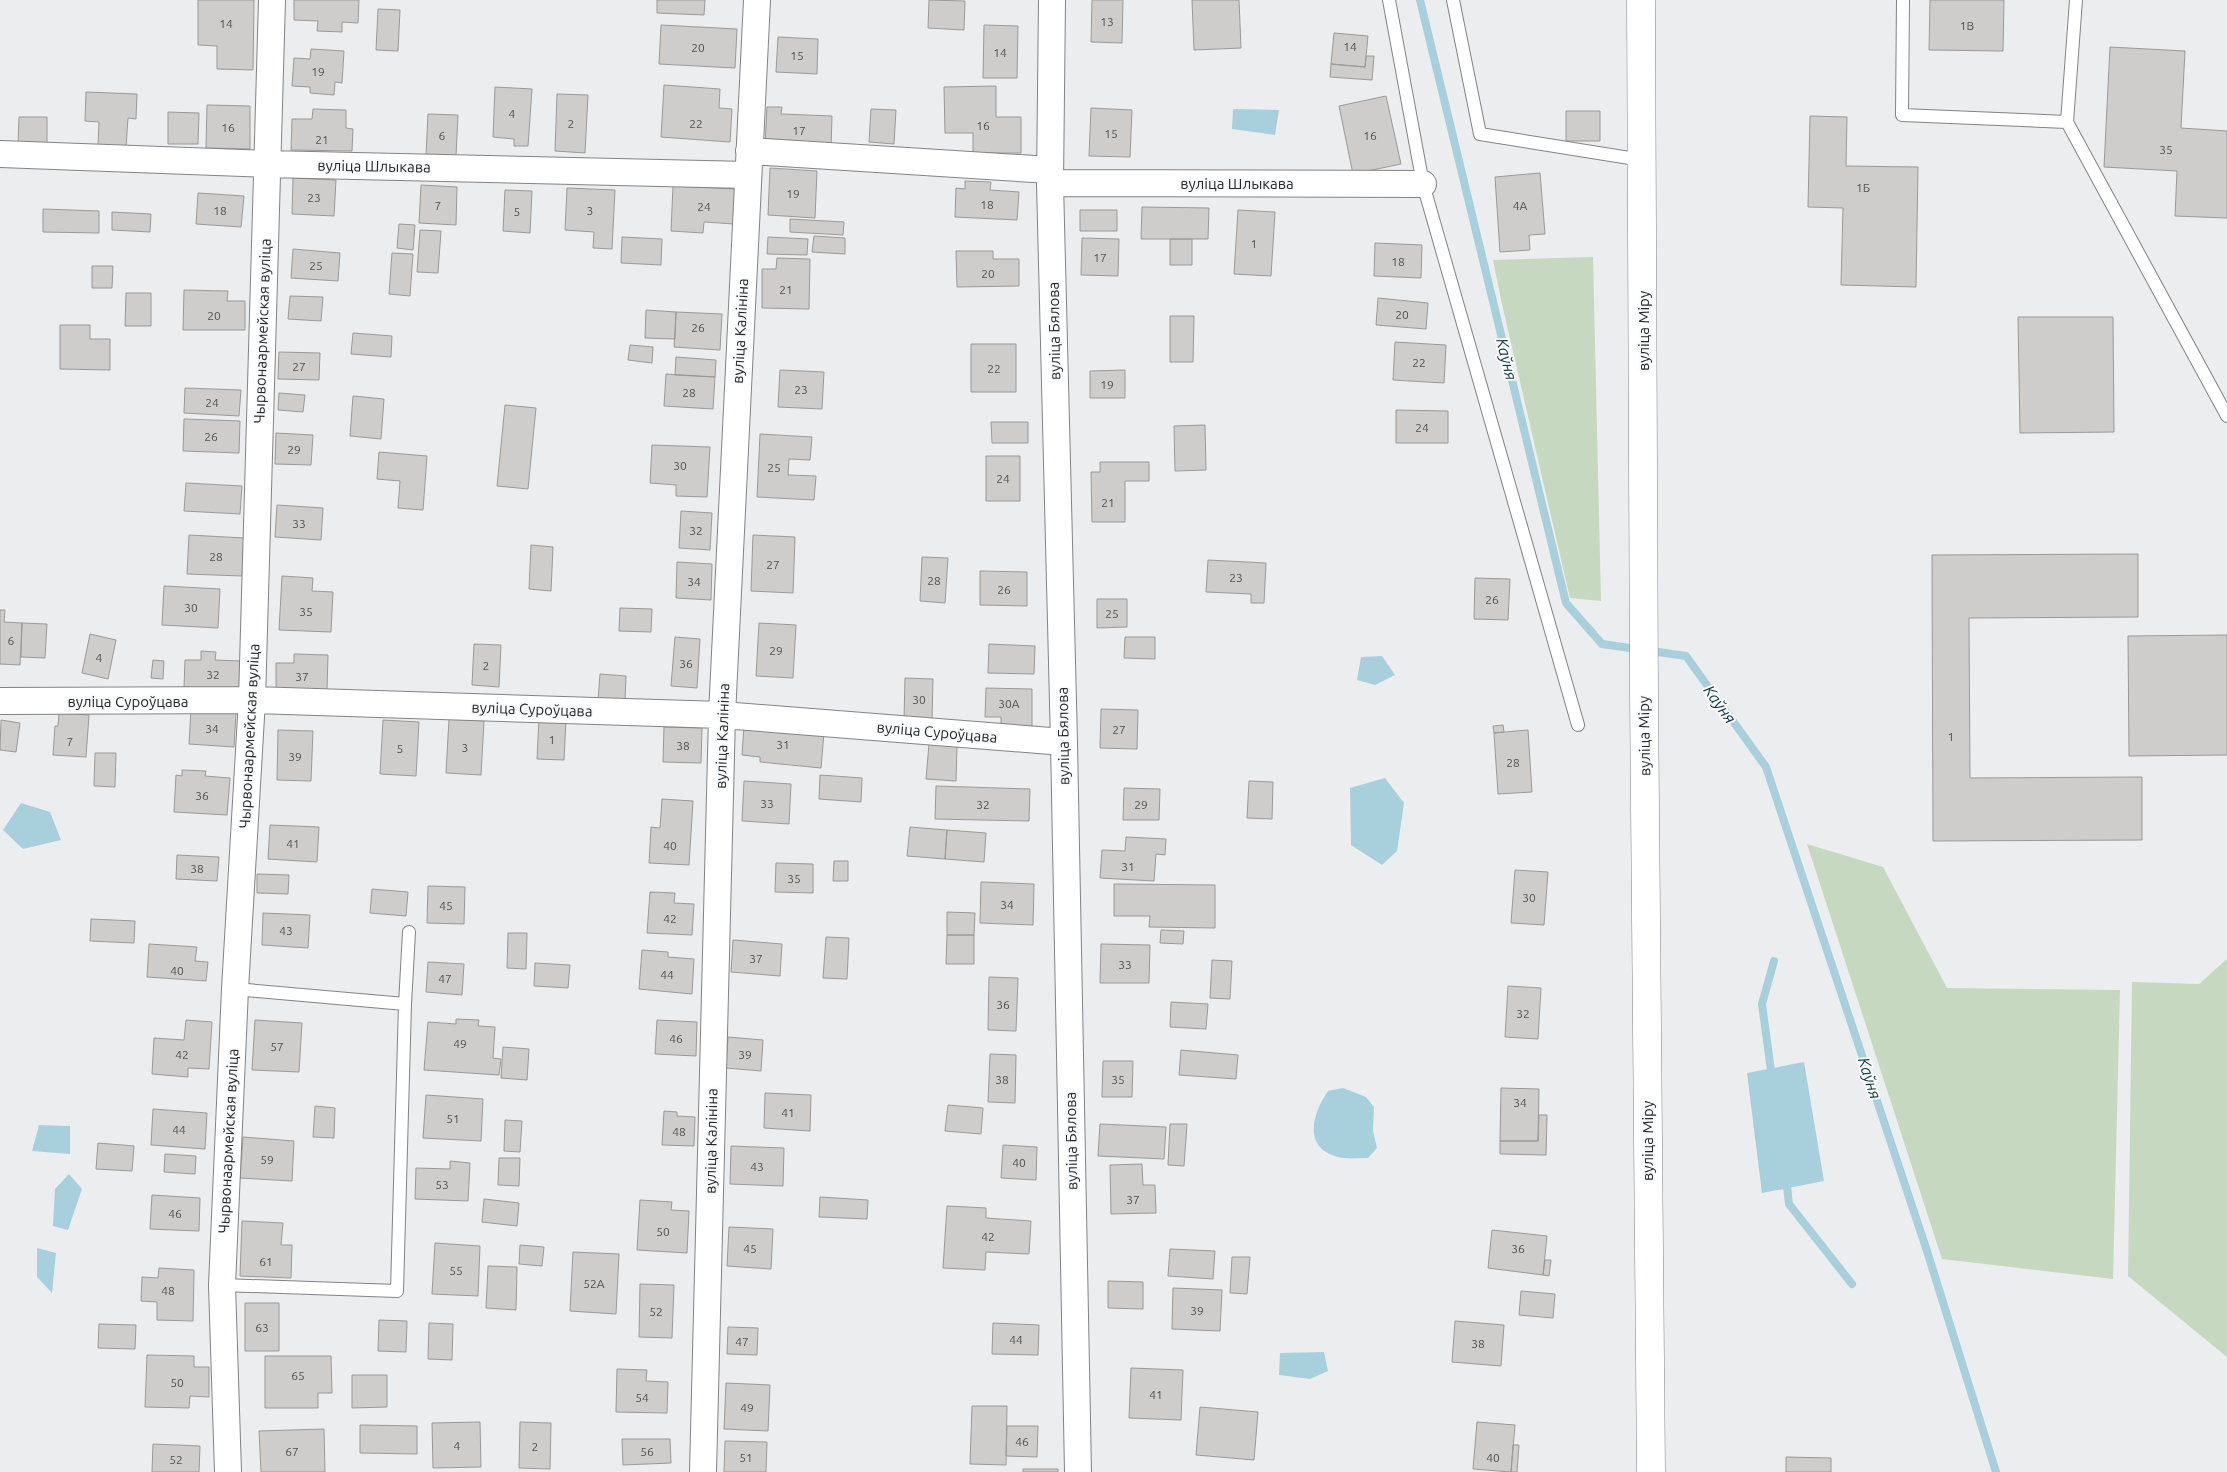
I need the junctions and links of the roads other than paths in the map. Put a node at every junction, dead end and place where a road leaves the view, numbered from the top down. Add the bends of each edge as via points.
1 (272, 0) edge
2 (757, 0) edge
3 (1052, 0) edge
4 (1389, 0) edge
5 (1454, 0) edge
6 (1641, 0) edge
7 (1903, 0) edge
8 (2076, 0) edge
9 (2067, 122) junction
10 (0, 154) edge
11 (1642, 160) junction
12 (749, 163) junction
13 (267, 164) junction
14 (1050, 177) junction
15 (1423, 184) junction
16 (2227, 416) edge
17 (252, 700) junction
18 (0, 701) edge
19 (722, 715) junction
20 (1578, 725) dead end
21 (1064, 742) junction
22 (409, 932) dead end
23 (235, 989) junction
24 (405, 1004) junction
25 (222, 1285) junction
26 (228, 1472) edge
27 (703, 1472) edge
28 (1078, 1472) edge
29 (1651, 1472) edge

1 - 13 street, Чырвонаармейская вуліца
2 - 12 street, вуліца Калініна
3 - 14 street, вуліца Бялова
4 - 15 lane
5 - 11 lane via 1480,134
6 - 11 main road, вуліца Міру
7 - 9 lane via 1902,115
8 - 9 lane
9 - 16 lane
10 - 13 street, вуліца Шлыкава
11 - 29 main road, вуліца Міру
12 - 13 street, вуліца Шлыкава
12 - 14 street, вуліца Шлыкава
12 - 19 street, вуліца Калініна
13 - 17 street, Чырвонаармейская вуліца
14 - 15 street, вуліца Шлыкава
14 - 21 street, вуліца Бялова
15 - 20 lane
17 - 18 street, вуліца Суроўцава
17 - 19 street, вуліца Суроўцава
17 - 23 street, Чырвонаармейская вуліца
19 - 21 street, вуліца Суроўцава
19 - 27 street, вуліца Калініна
21 - 28 street, вуліца Бялова
22 - 24 lane
23 - 24 lane
23 - 25 street, Чырвонаармейская вуліца
24 - 25 lane via 397,1291
25 - 26 street, Чырвонаармейская вуліца

